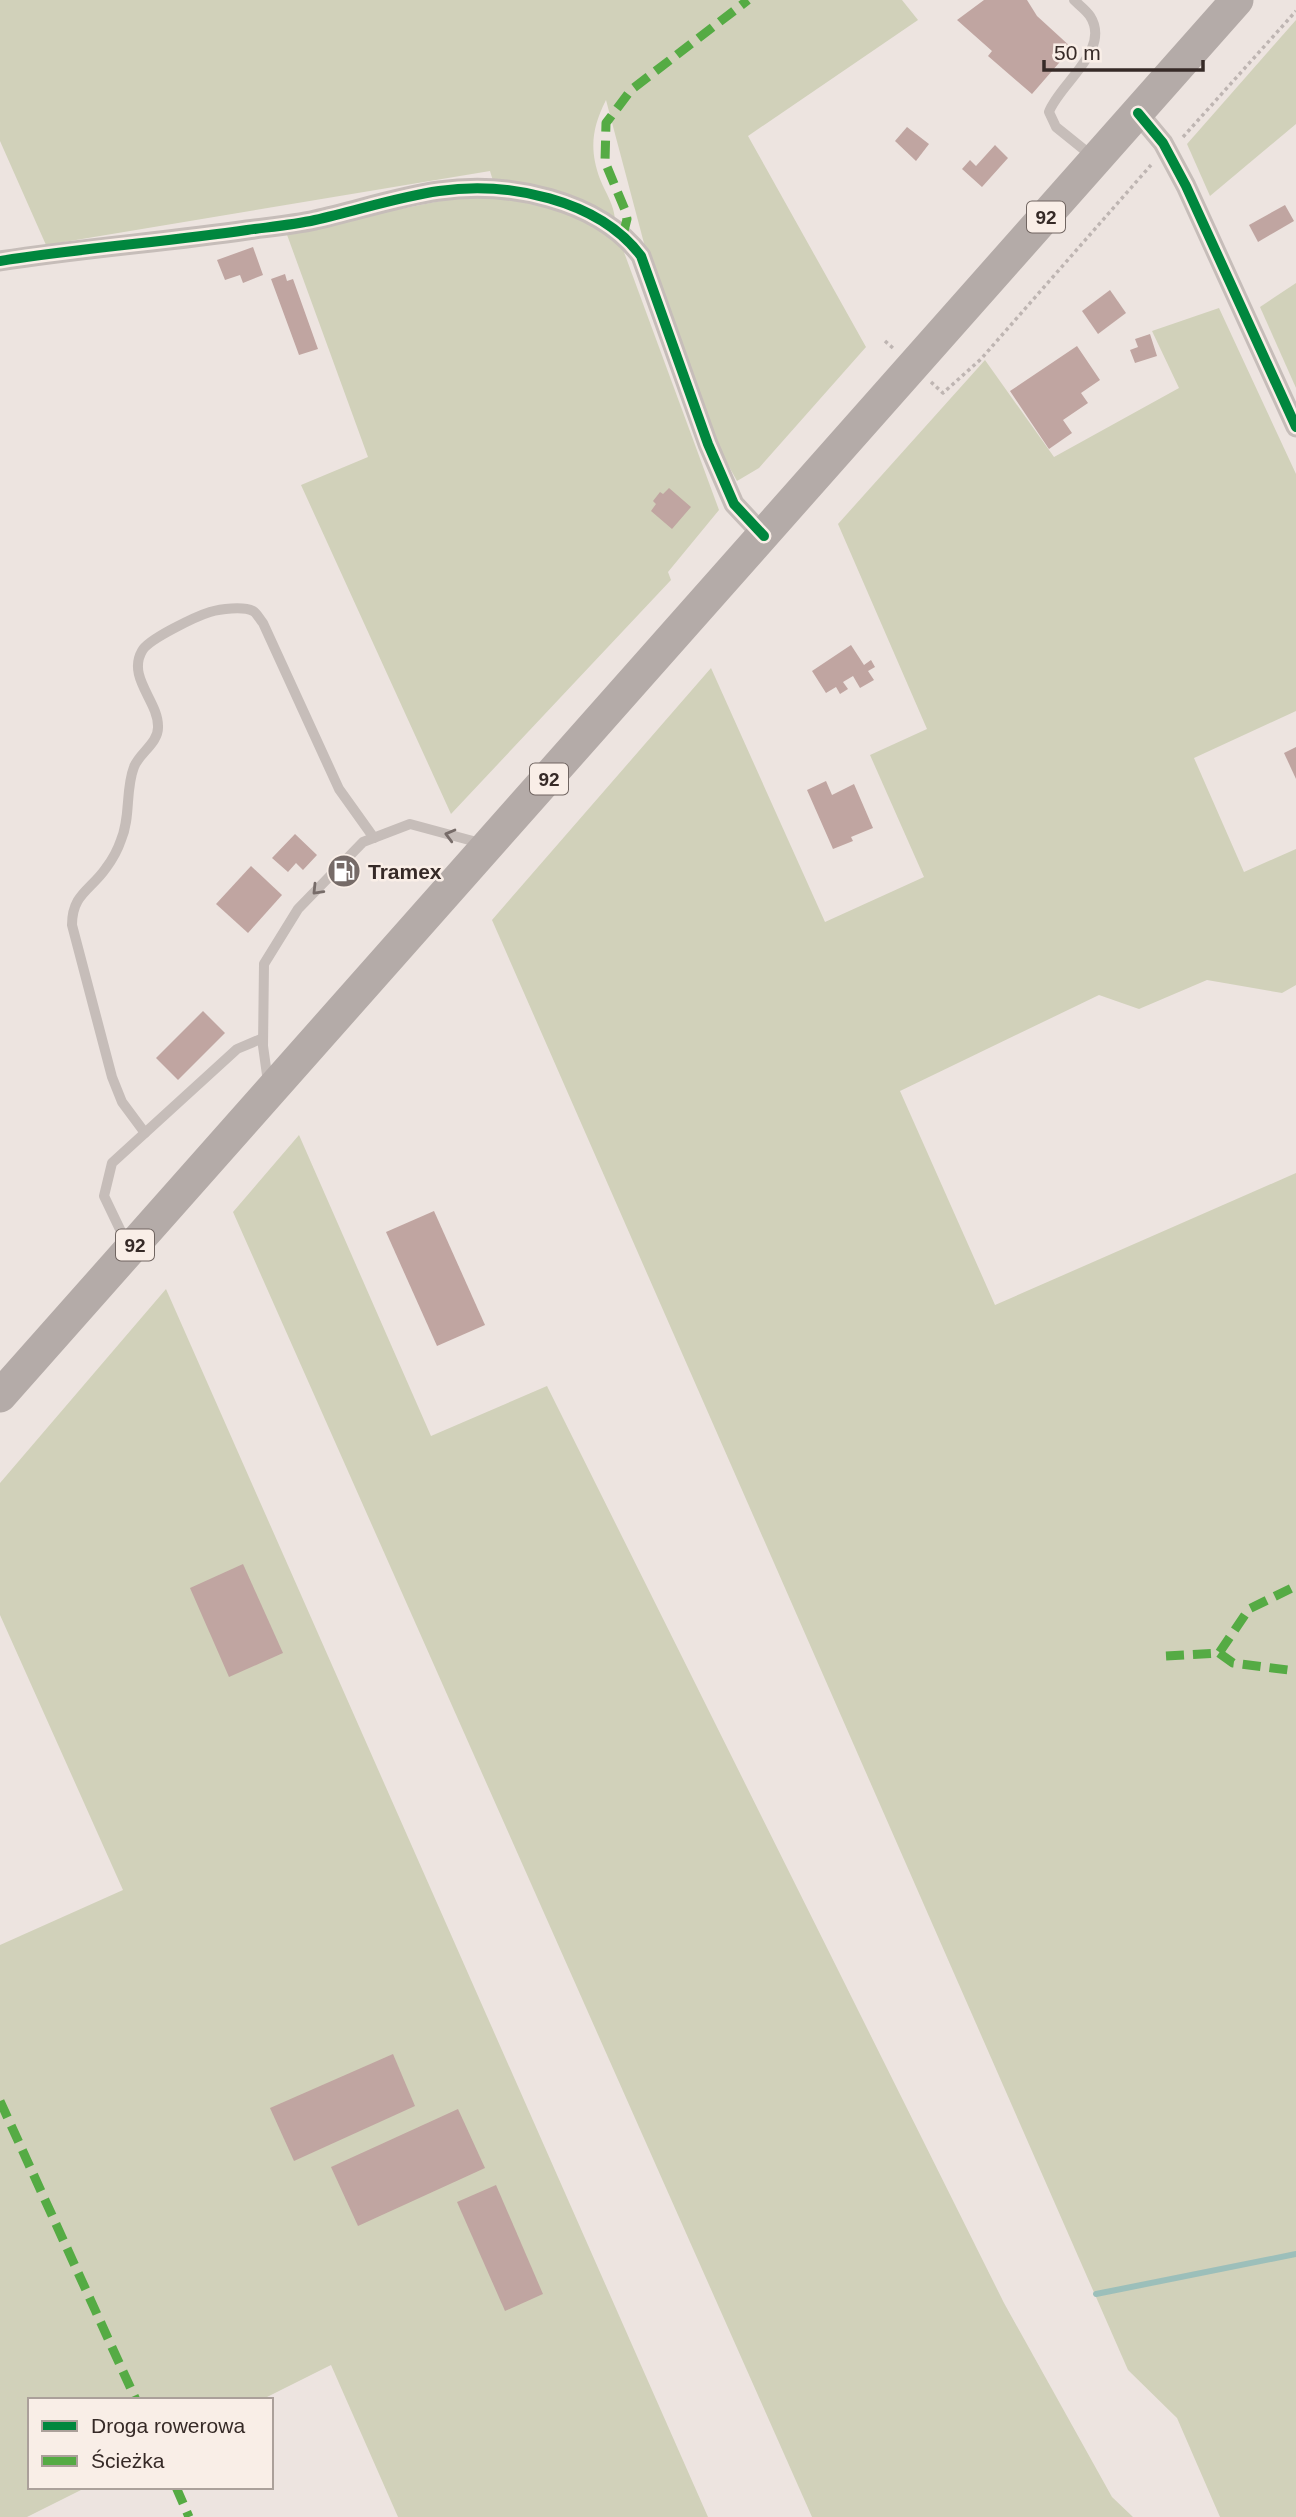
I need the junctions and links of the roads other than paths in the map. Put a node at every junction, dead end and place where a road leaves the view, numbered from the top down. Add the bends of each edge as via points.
1 (1074, 0) edge
2 (1222, 13) edge
3 (1138, 113) junction
4 (1097, 160) junction
5 (0, 261) edge
6 (1296, 427) edge
7 (764, 536) junction
8 (374, 838) junction
9 (490, 846) junction
10 (262, 1038) junction
11 (270, 1093) junction
12 (145, 1133) junction
13 (129, 1250) junction
14 (0, 1396) edge

1 - 4 lane via 1090,16 1095,40 1049,113 1056,127
2 - 3 main road, 92
3 - 4 main road, 92
3 - 6 street via 1168,150
4 - 7 main road, 92
5 - 7 street via 312,220 440,191 490,189 570,204 629,239 641,256 734,504
7 - 9 main road, 92
9 -> 8 lane via 410,824
8 -> 10 lane via 363,842 298,909 264,964
8 - 12 lane via 339,789 254,611 211,612 152,639 142,650 139,676 158,727 155,739 135,764 122,838 106,869 78,898 72,925 112,1077 122,1102
9 - 11 main road, 92
10 - 11 lane
10 - 12 lane via 237,1049
11 - 13 main road, 92
12 - 13 lane via 112,1163 104,1196
13 - 14 main road, 92

